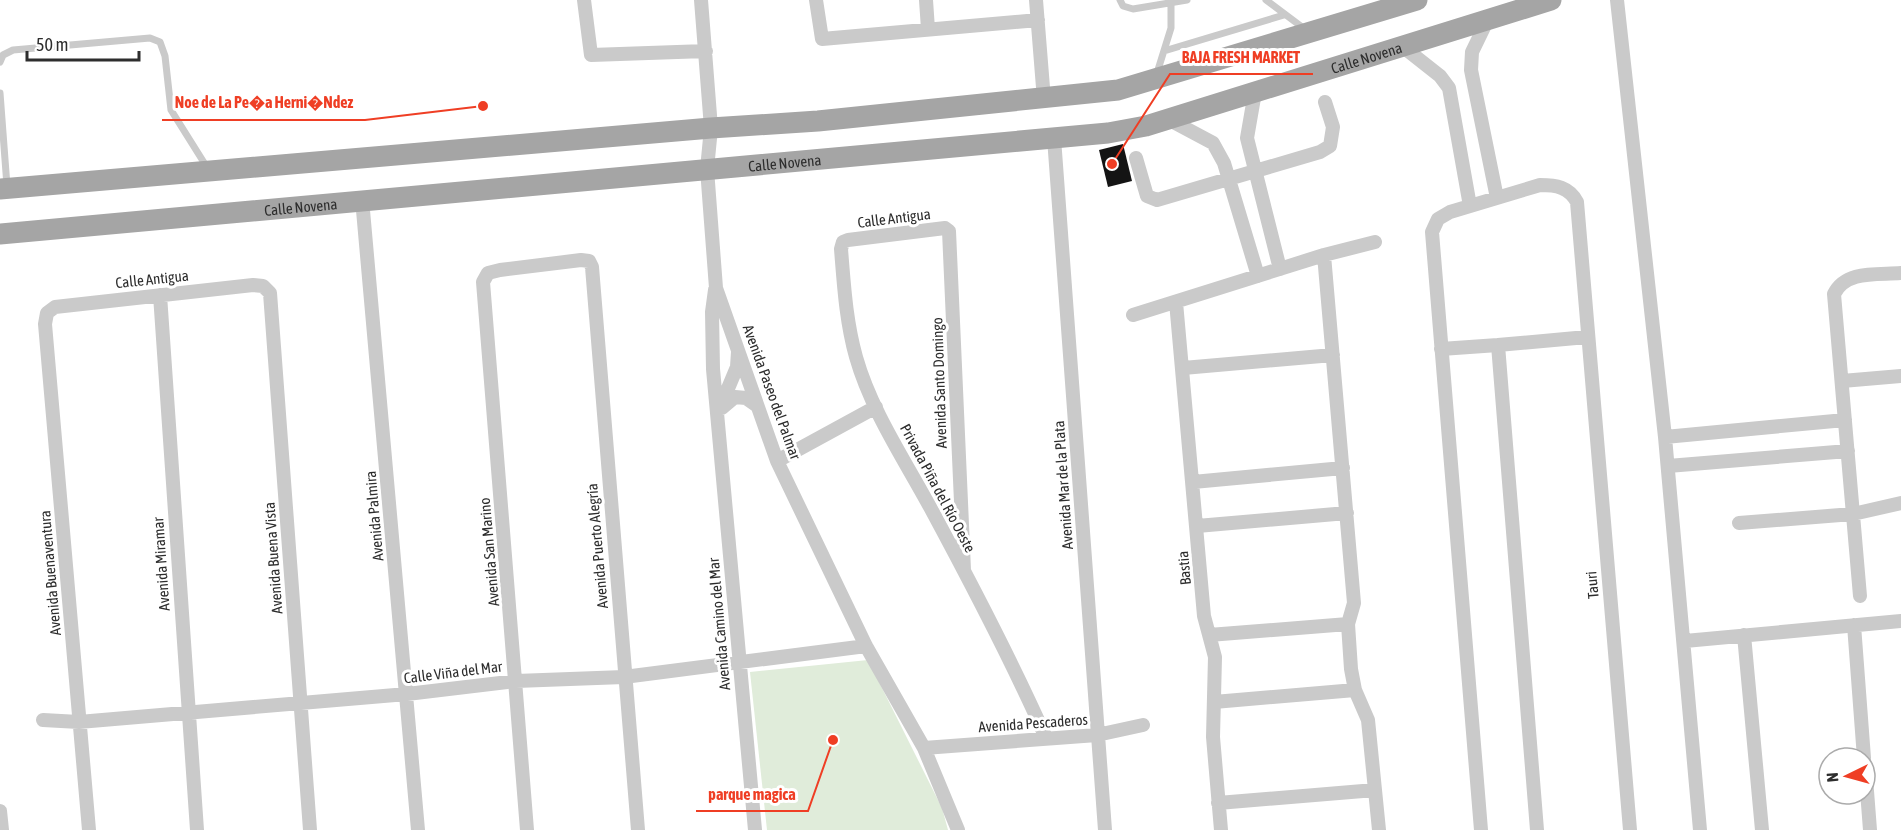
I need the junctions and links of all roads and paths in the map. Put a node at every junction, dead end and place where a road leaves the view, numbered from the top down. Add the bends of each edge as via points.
1 (584, 0) edge
2 (701, 0) edge
3 (816, 0) edge
4 (926, 0) edge
5 (1036, 0) edge
6 (1120, 0) edge
7 (1187, 0) edge
8 (1266, 0) edge
9 (1551, 0) edge
10 (1617, 0) edge
11 (1404, 2) edge
12 (1158, 3) edge
13 (1171, 3) junction
14 (1284, 15) junction
15 (1488, 19) junction
16 (1038, 20) junction
17 (928, 29) junction
18 (1311, 33) junction
19 (1402, 46) junction
20 (706, 51) junction
21 (1164, 51) junction
22 (0, 62) edge
23 (1155, 80) junction
24 (1255, 92) junction
25 (0, 93) edge
26 (1044, 100) junction
27 (1325, 102) dead end
28 (1479, 107) junction
29 (1454, 112) junction
30 (1168, 119) junction
31 (711, 128) junction
32 (1054, 138) junction
33 (1136, 158) dead end
34 (707, 169) junction
35 (209, 171) junction
36 (1255, 172) junction
37 (1229, 179) junction
38 (4, 189) edge
39 (1497, 198) junction
40 (363, 199) junction
41 (1470, 206) junction
42 (949, 231) joint
43 (0, 234) edge
44 (843, 242) joint
45 (1375, 242) dead end
46 (1324, 255) junction
47 (1280, 269) junction
48 (488, 273) joint
49 (1901, 273) edge
50 (1258, 276) junction
51 (262, 285) joint
52 (716, 288) junction
53 (160, 295) junction
54 (1176, 302) junction
55 (47, 313) joint
56 (1133, 315) dead end
57 (1587, 336) junction
58 (738, 345) junction
59 (1498, 345) junction
60 (1441, 349) junction
61 (1333, 355) junction
62 (1183, 368) junction
63 (1901, 376) edge
64 (1842, 381) junction
65 (756, 405) junction
66 (876, 407) junction
67 (718, 415) junction
68 (1845, 420) junction
69 (1665, 437) junction
70 (1848, 451) junction
71 (777, 461) junction
72 (1668, 466) junction
73 (1344, 468) junction
74 (1193, 482) junction
75 (1901, 503) edge
76 (1347, 513) junction
77 (1853, 514) junction
78 (1739, 523) dead end
79 (1197, 526) junction
80 (964, 570) junction
81 (1860, 596) dead end
82 (1901, 621) edge
83 (1348, 624) junction
84 (1854, 625) junction
85 (1744, 634) junction
86 (1209, 635) junction
87 (1685, 641) junction
88 (866, 646) junction
89 (739, 663) junction
90 (624, 676) junction
91 (516, 681) junction
92 (1355, 690) junction
93 (407, 694) junction
94 (300, 702) junction
95 (1214, 702) junction
96 (188, 712) junction
97 (43, 720) dead end
98 (80, 722) junction
99 (1143, 725) dead end
100 (1097, 735) junction
101 (1046, 738) junction
102 (1863, 746) edge
103 (924, 748) junction
104 (1375, 790) junction
105 (1218, 803) junction
106 (1868, 806) edge
107 (0, 811) edge
108 (2, 830) edge
109 (89, 830) edge
110 (198, 830) edge
111 (310, 830) edge
112 (418, 830) edge
113 (527, 830) edge
114 (638, 830) edge
115 (755, 830) edge
116 (958, 830) edge
117 (1105, 830) edge
118 (1221, 830) edge
119 (1379, 830) edge
120 (1481, 830) edge
121 (1537, 830) edge
122 (1630, 830) edge
123 (1700, 830) edge
124 (1762, 830) edge
125 (1870, 830) edge

1 - 20 street via 591,55
2 - 20 street, Avenida Paseo del Palmar
3 - 17 street via 822,39
4 - 17 street
5 - 16 street
6 - 12 lane via 1123,6 1133,9
7 - 13 lane
8 - 14 lane
9 - 15 main road, Calle Novena
10 - 69 street
11 - 18 main road
12 - 13 lane
13 - 21 lane via 1171,28
14 - 18 lane
14 - 21 lane
15 - 19 main road, Calle Novena
15 - 28 street via 1472,52 1471,70
16 - 17 street
16 - 26 street
18 - 23 main road
19 - 24 main road, Calle Novena
19 - 29 street via 1440,76 1449,88
20 - 31 street, Avenida Paseo del Palmar
21 - 23 lane
22 - 35 lane via 13,50 150,38 160,42 171,110
23 - 26 main road via 1118,90
24 - 30 main road, Calle Novena
24 - 36 street via 1247,138
25 - 38 lane
26 - 31 main road
27 - 36 street via 1333,127 1330,146
28 - 29 street
28 - 39 street
29 - 41 street
30 - 32 main road, Calle Novena via 1108,133
30 - 37 street via 1213,143
31 - 34 street, Avenida Paseo del Palmar
31 - 35 main road
32 - 34 main road, Calle Novena
32 - 100 street, Avenida Mar de la Plata
33 - 37 street via 1147,196 1157,200
34 - 40 main road, Calle Novena
34 - 52 street, Avenida Paseo del Palmar
35 - 38 main road
36 - 37 street
36 - 47 street
37 - 50 street
39 - 41 street, Tauri
39 - 57 street, Tauri via 1539,185 1560,186 1574,196
40 - 43 main road, Calle Novena
40 - 93 street, Avenida Palmira
41 - 60 street, Tauri via 1438,219 1432,232
42 - 44 street, Calle Antigua via 945,228
42 - 80 street, Avenida Santo Domingo
44 - 66 street, Privada Piña del Río Oeste via 845,310 856,359
45 - 46 street
46 - 47 street
46 - 61 street
47 - 50 street
48 - 90 street, Avenida Puerto Alegría via 589,261 592,267
48 - 91 street, Avenida San Marino via 483,282
49 - 64 street via 1851,277 1840,283 1834,294
50 - 54 street
51 - 53 street, Calle Antigua
51 - 94 street, Avenida Buena Vista via 270,293
52 - 58 street, Avenida Paseo del Palmar
52 - 67 street, Avenida Camino del Mar via 712,312
53 - 55 street, Calle Antigua via 55,307
53 - 96 street, Avenida Miramar
54 - 56 street
54 - 62 street, Bastia
55 - 98 street, Avenida Buenaventura
57 - 59 street
57 - 122 street, Tauri
58 - 65 street, Avenida Paseo del Palmar
58 - 67 street, Avenida Camino del Mar via 737,367
59 - 60 street
59 - 121 street
60 - 120 street, Tauri
61 - 62 street
61 - 73 street
62 - 74 street, Bastia
63 - 64 street
64 - 68 street
65 - 67 street via 735,397 725,403
65 - 71 street, Avenida Paseo del Palmar
66 - 71 street
66 - 80 street, Privada Piña del Río Oeste
67 - 89 street, Avenida Camino del Mar
68 - 69 street
68 - 70 street
69 - 72 street
70 - 72 street
70 - 77 street
71 - 88 street, Avenida Paseo del Palmar
72 - 87 street
73 - 74 street
73 - 76 street
74 - 79 street, Bastia
75 - 77 street
76 - 79 street
76 - 83 street via 1354,603
77 - 78 street
77 - 81 street
79 - 86 street, Bastia
80 - 101 street, Privada Piña del Río Oeste
82 - 84 street
83 - 86 street
83 - 92 street
84 - 85 street
84 - 102 street
85 - 87 street
85 - 124 street
86 - 95 street, Bastia via 1215,657
87 - 123 street
88 - 89 street, Calle Viña del Mar
88 - 103 street, Avenida Paseo del Palmar
89 - 90 street, Calle Viña del Mar
89 - 115 street, Avenida Camino del Mar
90 - 91 street, Calle Viña del Mar
90 - 114 street, Avenida Puerto Alegría
91 - 93 street, Calle Viña del Mar
91 - 113 street, Avenida San Marino
92 - 95 street
92 - 104 street via 1368,720
93 - 94 street, Calle Viña del Mar
93 - 112 street, Avenida Palmira
94 - 96 street, Calle Viña del Mar
94 - 111 street, Avenida Buena Vista
95 - 105 street, Bastia
96 - 98 street, Calle Viña del Mar
96 - 110 street, Avenida Miramar
97 - 98 street, Calle Viña del Mar
98 - 109 street, Avenida Buenaventura
99 - 100 street, Avenida Pescaderos
100 - 101 street, Avenida Pescaderos
100 - 117 street, Avenida Mar de la Plata
101 - 103 street, Avenida Pescaderos
103 - 116 street, Avenida Paseo del Palmar
104 - 105 street
104 - 119 street
105 - 118 street, Bastia
106 - 125 street
107 - 108 street

